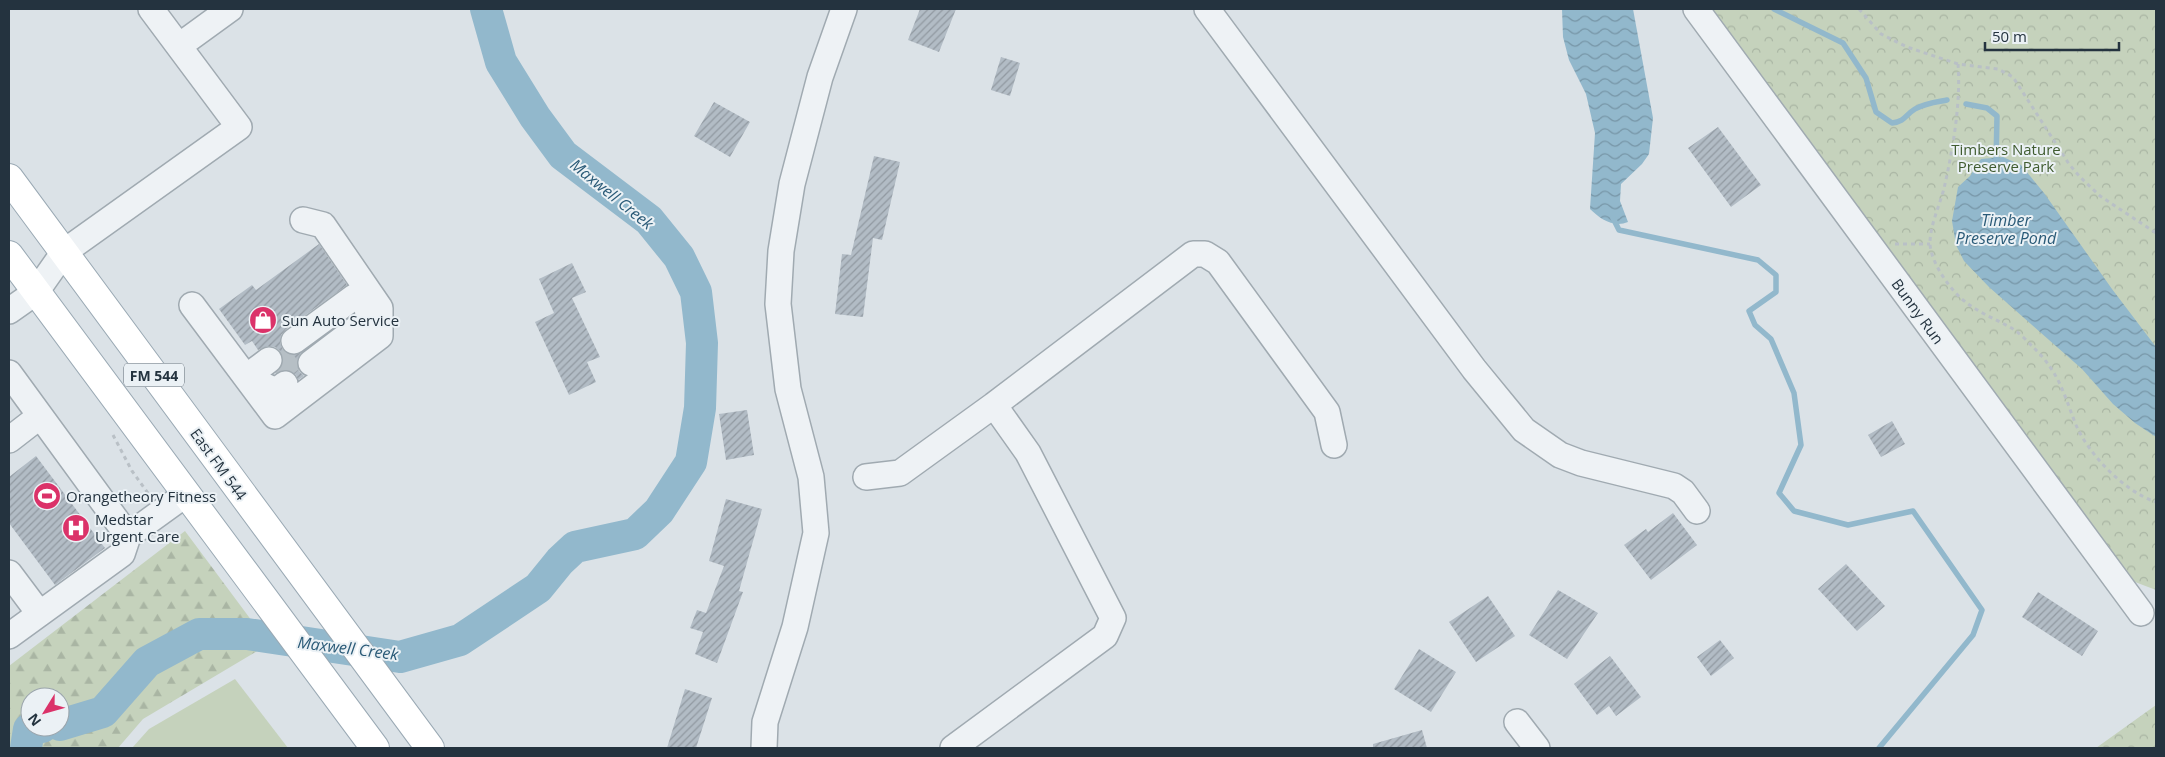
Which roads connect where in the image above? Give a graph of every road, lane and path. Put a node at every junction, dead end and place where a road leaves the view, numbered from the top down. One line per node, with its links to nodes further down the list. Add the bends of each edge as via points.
1 (151, 9): 7 (street)
2 (230, 9): 7 (street)
3 (844, 9): 38 (street, via 820,78 792,184 781,251 778,304 788,389 811,477 816,533 795,627 765,722)
4 (1207, 9): 28 (street, via 1474,369 1524,430 1560,454 1582,463 1674,486 1683,492)
5 (1696, 9): 33 (street, Bunny Run)
6 (1859, 9): 8 (path, via 1881,34)
7 (179, 46): 12 (street, via 239,126)
8 (1958, 64): 11 (path, via 1998,69 2013,77 2080,177 2100,196); 26 (path, via 1954,134 1930,244 1936,262 1948,284 1966,303 2014,330 2036,350 2060,382 2087,446 2118,480)
9 (9, 178): 12 (main road, East FM 544 / FM 544)
10 (303, 220): 15 (street, via 322,225)
11 (2156, 233)
12 (64, 252): 14 (street); 37 (main road, East FM 544 / FM 544)
13 (9, 255): 14 (main road, FM 544)
14 (36, 292): 17 (street); 27 (main road, FM 544)
15 (370, 300): 16 (street, via 380,308 380,336 275,416 268,377); 18 (street)
16 (192, 304)
17 (9, 311)
18 (302, 352)
19 (9, 374): 21 (street)
20 (994, 405): 24 (street, via 1193,254 1205,254 1218,262 1327,412); 25 (street, via 900,473); 39 (street, via 1028,453 1113,618 1106,636)
21 (40, 416): 23 (street); 30 (street)
22 (110, 429): 29 (path, via 132,471)
23 (9, 440)
24 (1334, 445)
25 (866, 477)
26 (2156, 502)
27 (193, 504): 29 (street); 36 (main road, FM 544)
28 (1697, 511)
29 (162, 512): 30 (street)
30 (128, 536): 32 (street, via 122,554)
31 (9, 573): 32 (street)
32 (39, 613): 34 (street)
33 (2140, 613)
34 (9, 636)
35 (1517, 722): 40 (street)
36 (375, 748)
37 (430, 748)
38 (764, 748)
39 (953, 748)
40 (1537, 748)

